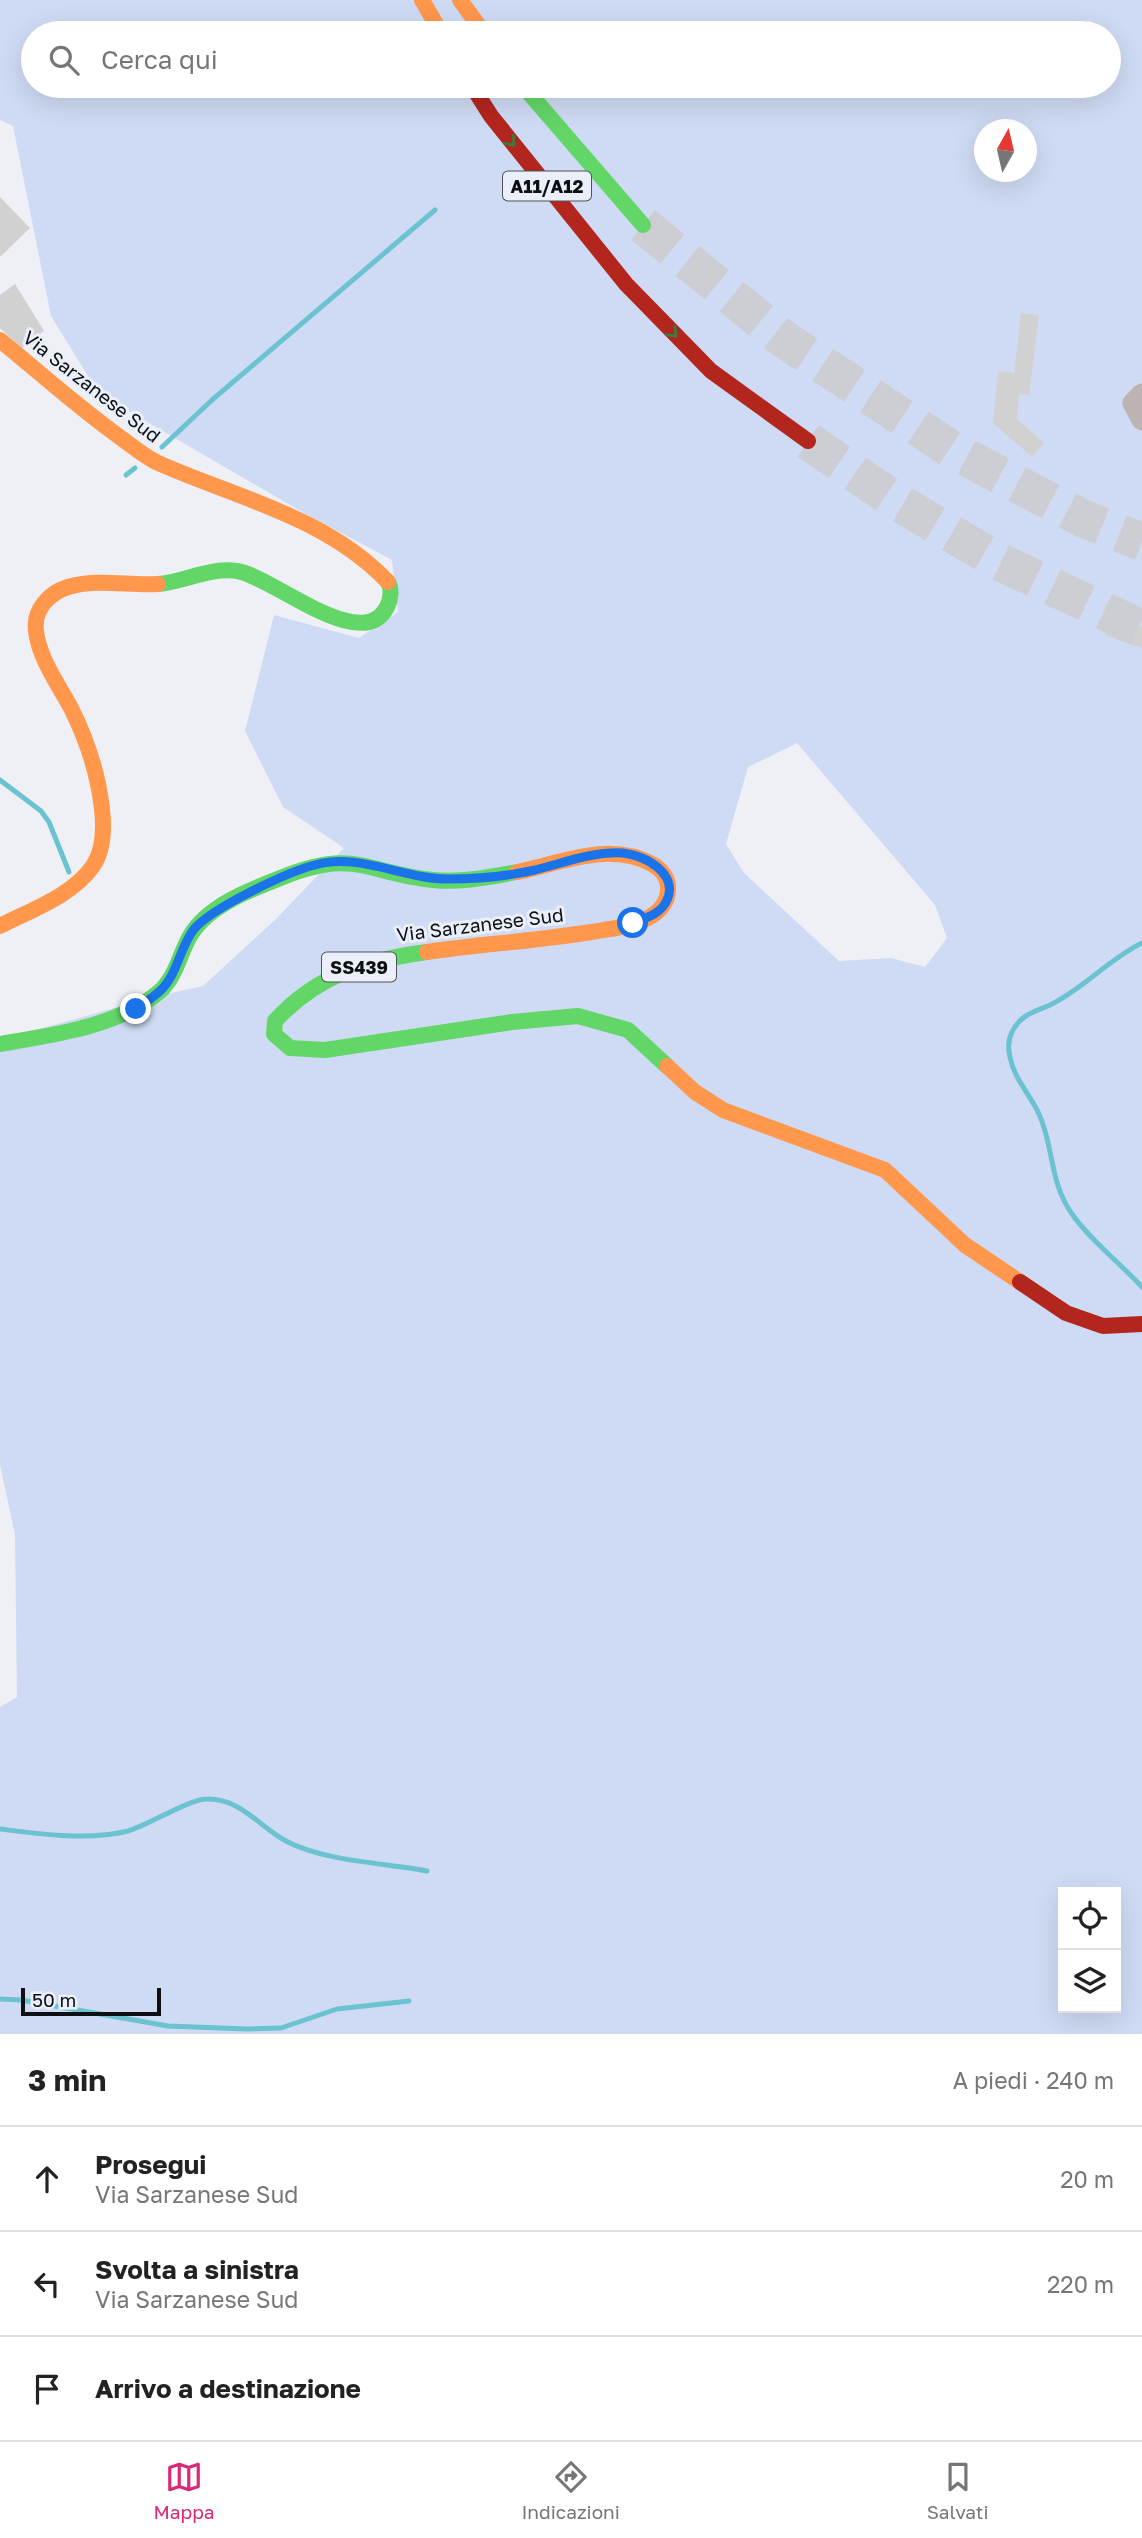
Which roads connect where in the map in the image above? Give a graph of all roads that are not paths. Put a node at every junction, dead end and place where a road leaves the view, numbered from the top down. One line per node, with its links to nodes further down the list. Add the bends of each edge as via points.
1 (422, 0): 3 (main road)
2 (460, 0): 4 (main road)
3 (434, 21)
4 (475, 21)
5 (479, 98): 11 (main road, A11/A12, one-way to 11, via 626,284 711,371)
6 (533, 98): 7 (main road, A11/A12)
7 (643, 225)
8 (0, 340): 12 (main road, Via Sarzanese Sud, via 97,421 154,461 261,501 365,558 390,584 391,597 378,618 356,625 242,571 214,569 182,582 89,585 56,592 42,604 35,631 98,769 104,829 94,864 70,888)
9 (1142, 394): 10 (street, via 1133,403)
10 (1142, 419)
11 (808, 441)
12 (0, 926)
13 (0, 1044): 14 (main road, Via Sarzanese Sud / SS439, via 136,1009 163,988 194,929 221,906 315,864 355,861 421,877 468,879 624,853 659,868 669,882 668,899 657,913 633,923 522,943 386,957 314,985 275,1021 274,1034 282,1045 297,1051 578,1016 628,1030 695,1092 723,1110 885,1170 965,1245 1043,1299 1103,1326)
14 (1142, 1324)

